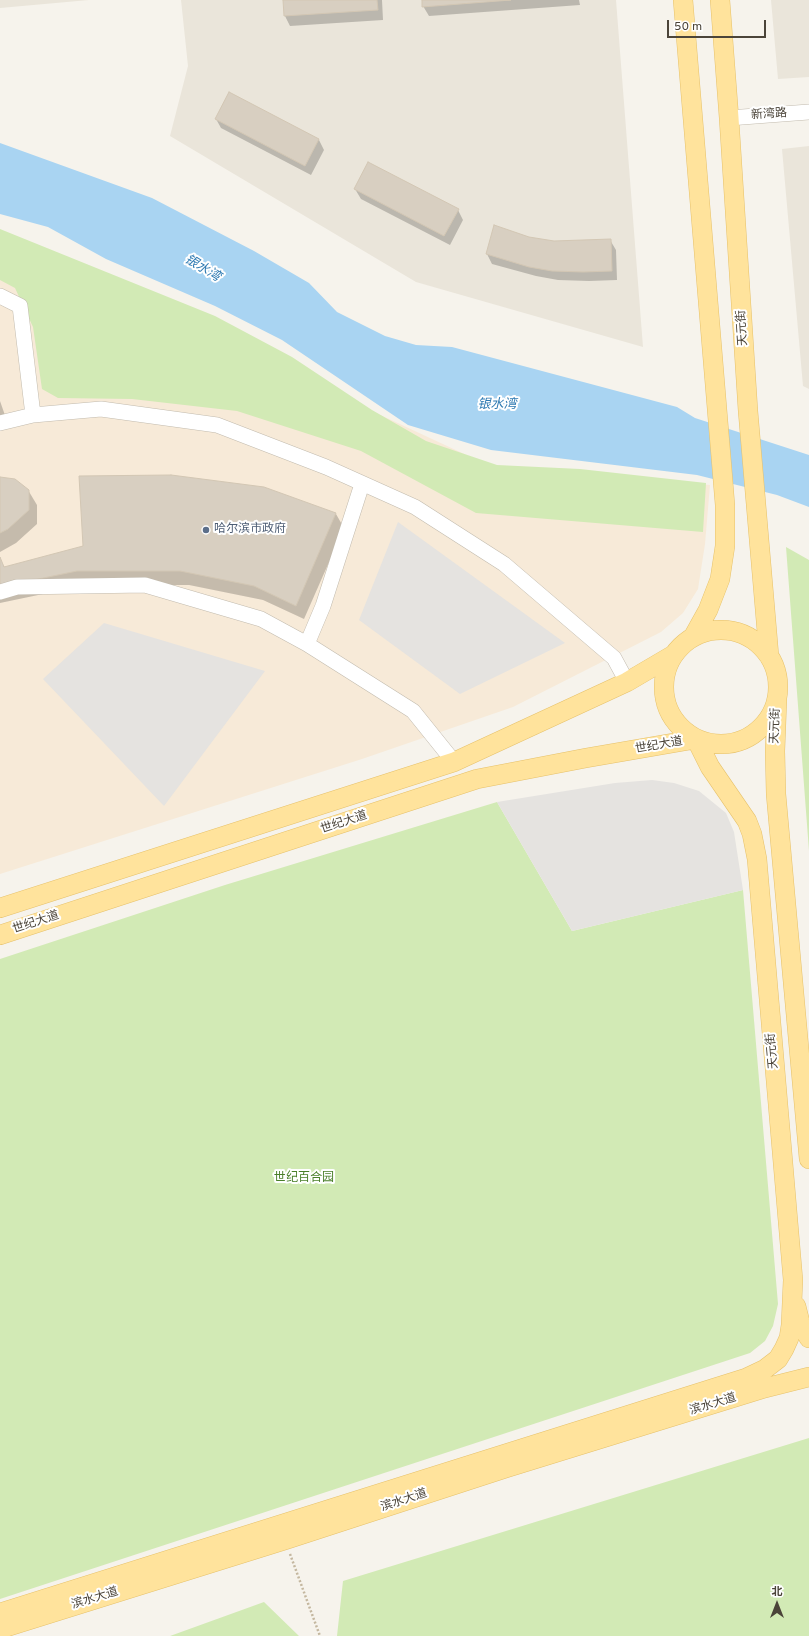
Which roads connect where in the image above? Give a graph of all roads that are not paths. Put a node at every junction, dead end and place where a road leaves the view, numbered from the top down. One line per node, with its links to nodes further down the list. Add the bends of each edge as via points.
1 (683, 0): 10 (main road, via 725,506 725,546 720,579 708,610)
2 (720, 0): 4 (main road, 天元街)
3 (809, 112): 4 (street, 新湾路)
4 (729, 118): 13 (main road, 天元街, via 748,411)
5 (0, 296): 6 (street, via 20,306)
6 (33, 415): 7 (street); 8 (street, via 101,408 217,425 326,467)
7 (0, 423)
8 (362, 484): 11 (street, via 323,606); 14 (street, via 415,508 504,564 614,658)
9 (0, 592): 11 (street, via 17,587 145,585 261,620)
10 (693, 637): 12 (main road); 13 (main road, via 705,632 723,630 741,634 757,643)
11 (307, 644): 17 (street, via 413,711)
12 (673, 655): 14 (main road, 世纪大道); 16 (main road, via 666,670 663,686 665,702 672,718 682,730)
13 (769, 656): 15 (main road, via 777,678)
14 (627, 682): 17 (main road, 世纪大道)
15 (777, 700): 16 (main road, via 760,729 746,739 730,744 711,744); 20 (main road, 天元街, via 776,794)
16 (696, 739): 19 (main road, 世纪大道, via 477,780); 21 (main road, 天元街, via 710,767 747,821 757,859)
17 (454, 762): 18 (main road, 世纪大道)
18 (0, 908)
19 (0, 935)
20 (809, 1159)
21 (793, 1287): 22 (main road, via 800,1322); 23 (main road, 天元街, via 789,1338 778,1359)
22 (809, 1338)
23 (765, 1369): 25 (main road, 滨水大道, via 746,1378)
24 (809, 1377): 26 (main road, 滨水大道, via 765,1388 506,1468)
25 (0, 1613)
26 (0, 1629)

